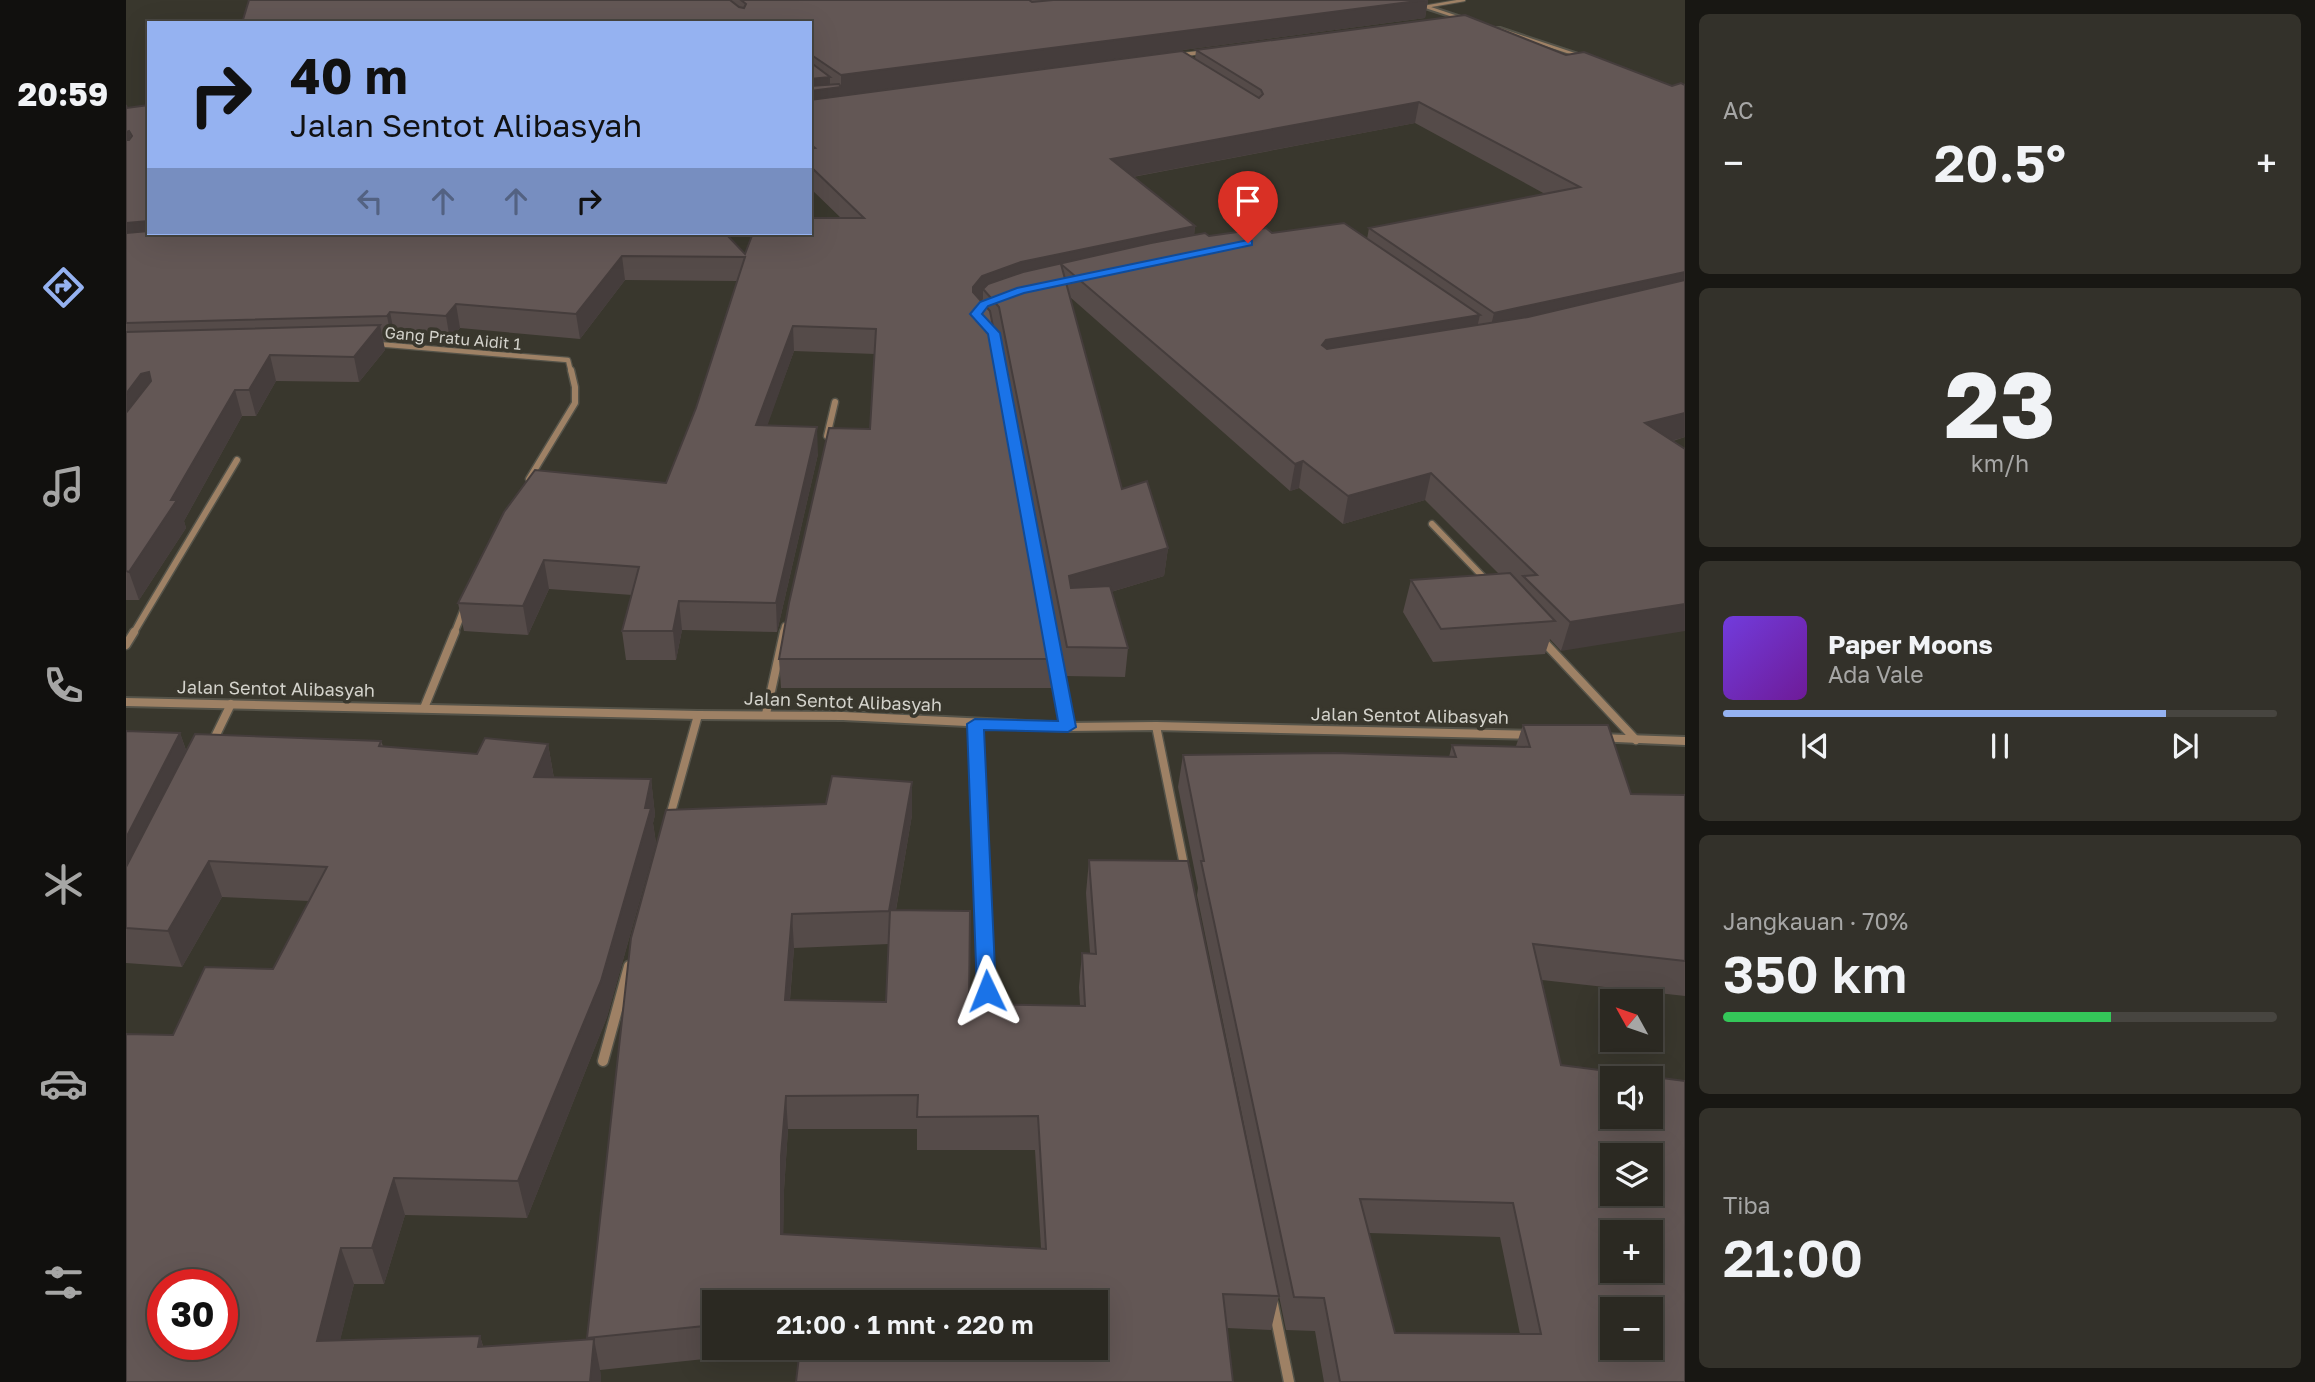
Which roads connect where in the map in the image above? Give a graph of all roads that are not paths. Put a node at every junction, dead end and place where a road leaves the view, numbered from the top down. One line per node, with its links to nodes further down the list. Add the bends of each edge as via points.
1 (1404, 0): 3 (street)
2 (1465, 0): 3 (lane)
3 (1424, 7): 4 (street)
4 (1460, 18): 5 (street); 6 (street)
5 (1446, 20)
6 (1472, 22)
7 (1485, 26): 10 (street)
8 (1213, 51): 9 (street)
9 (1173, 56)
10 (1595, 61)
11 (373, 344): 15 (street, Gang Pratu Aidit 1, via 568,360 575,403)
12 (835, 402): 13 (street)
13 (826, 442)
14 (237, 460): 22 (street)
15 (527, 482)
16 (1432, 524): 17 (street)
17 (1489, 583)
18 (468, 599): 25 (street)
19 (787, 619): 26 (street)
20 (1050, 631): 30 (street)
21 (1535, 632): 33 (street)
22 (126, 645)
23 (126, 702): 24 (street, Jalan Sentot Alibasyah)
24 (232, 704): 25 (street, Jalan Sentot Alibasyah); 35 (street)
25 (424, 708): 27 (street, Jalan Sentot Alibasyah)
26 (766, 714): 27 (street, Jalan Sentot Alibasyah); 28 (street, Jalan Sentot Alibasyah)
27 (698, 715): 36 (street)
28 (975, 724): 30 (street, Jalan Sentot Alibasyah); 39 (street)
29 (1156, 726): 30 (street, Jalan Sentot Alibasyah); 31 (street, Jalan Sentot Alibasyah); 37 (street)
30 (1068, 727)
31 (1541, 735)
32 (1582, 737): 33 (street)
33 (1636, 740): 34 (street)
34 (1685, 741)
35 (207, 754)
36 (668, 822)
37 (1186, 877)
38 (632, 955): 40 (street)
39 (987, 991)
40 (603, 1061)
41 (1270, 1286): 42 (street)
42 (1289, 1382)

